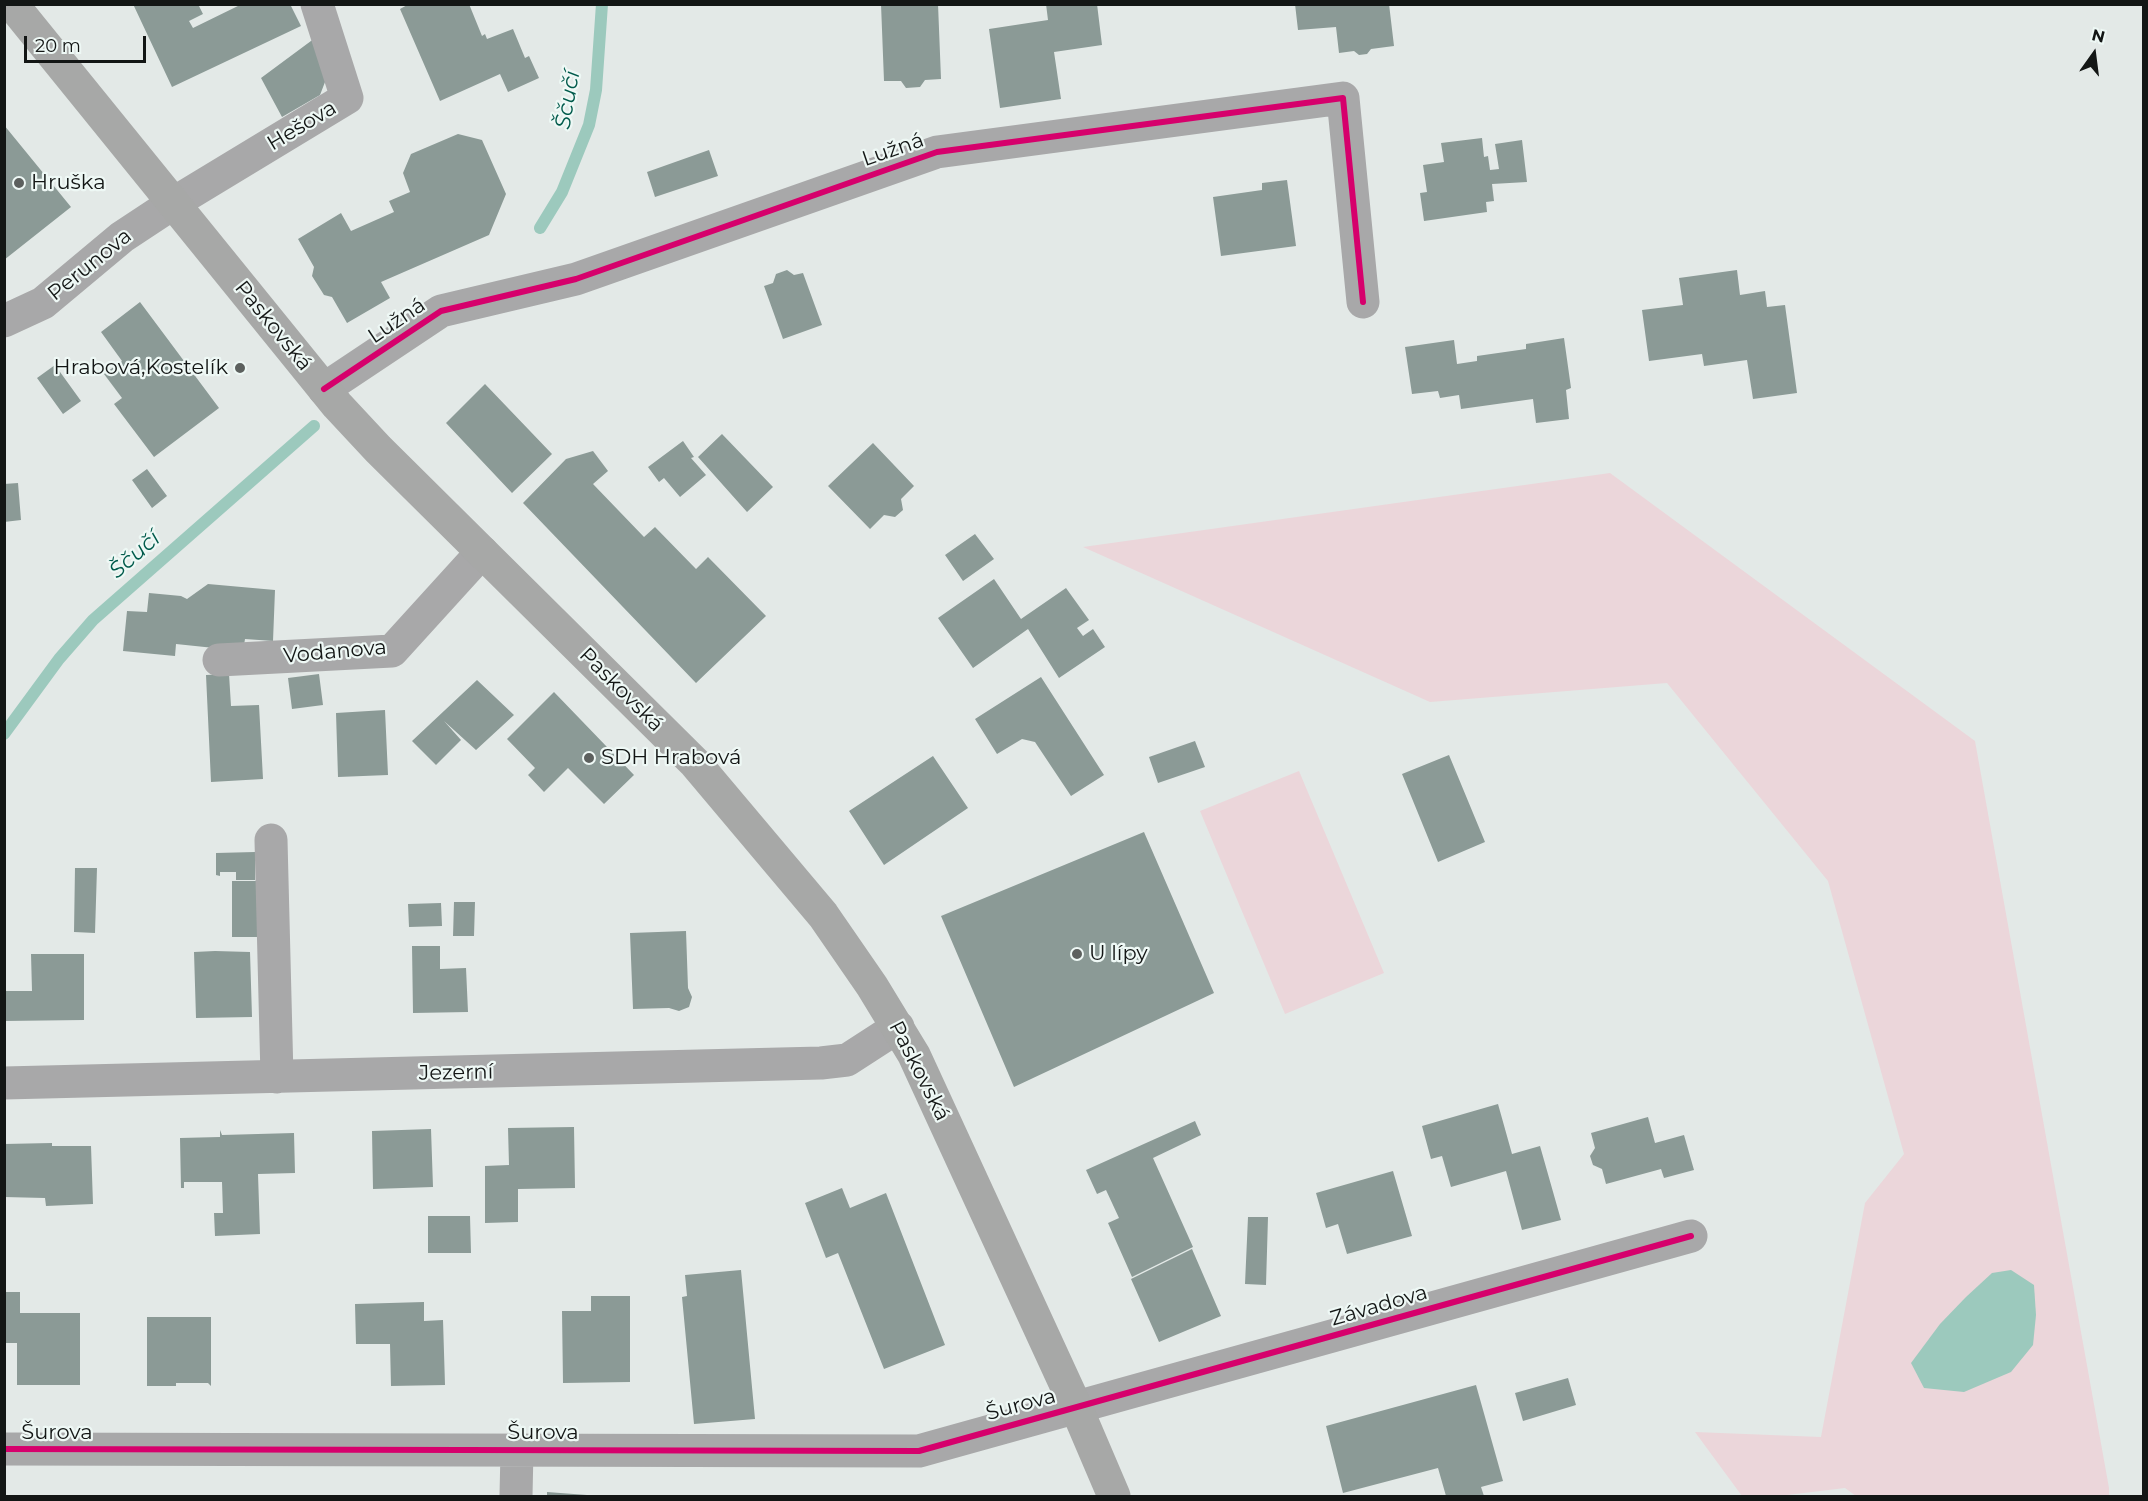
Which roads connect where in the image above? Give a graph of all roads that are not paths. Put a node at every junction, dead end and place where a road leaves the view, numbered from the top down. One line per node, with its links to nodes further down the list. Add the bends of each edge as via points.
1 (12, 4): 3 (main road, Paskovská)
2 (317, 4): 3 (street, Hešova, via 348,98)
3 (172, 204): 5 (street, Perunova, via 122,237 43,303); 6 (main road, Paskovská)
4 (1363, 302): 6 (street, Lužná, via 1344,98 937,152 576,279 441,312)
5 (4, 321)
6 (324, 389): 7 (main road, Paskovská)
7 (482, 552): 8 (street, Vodanova, via 392,651); 10 (main road, Paskovská, via 659,726 724,796 823,915)
8 (219, 660)
9 (271, 840): 11 (street)
10 (898, 1027): 11 (street, Jezerní, via 847,1060 821,1064); 14 (main road, Paskovská, via 939,1107)
11 (277, 1077): 12 (street, Jezerní)
12 (4, 1083)
13 (1691, 1236): 14 (street, Závadova)
14 (1076, 1407): 16 (street, Šurova, via 918,1451); 18 (main road, Paskovská)
15 (4, 1449): 16 (street, Šurova)
16 (517, 1450): 17 (street)
17 (516, 1497)
18 (1114, 1497)

